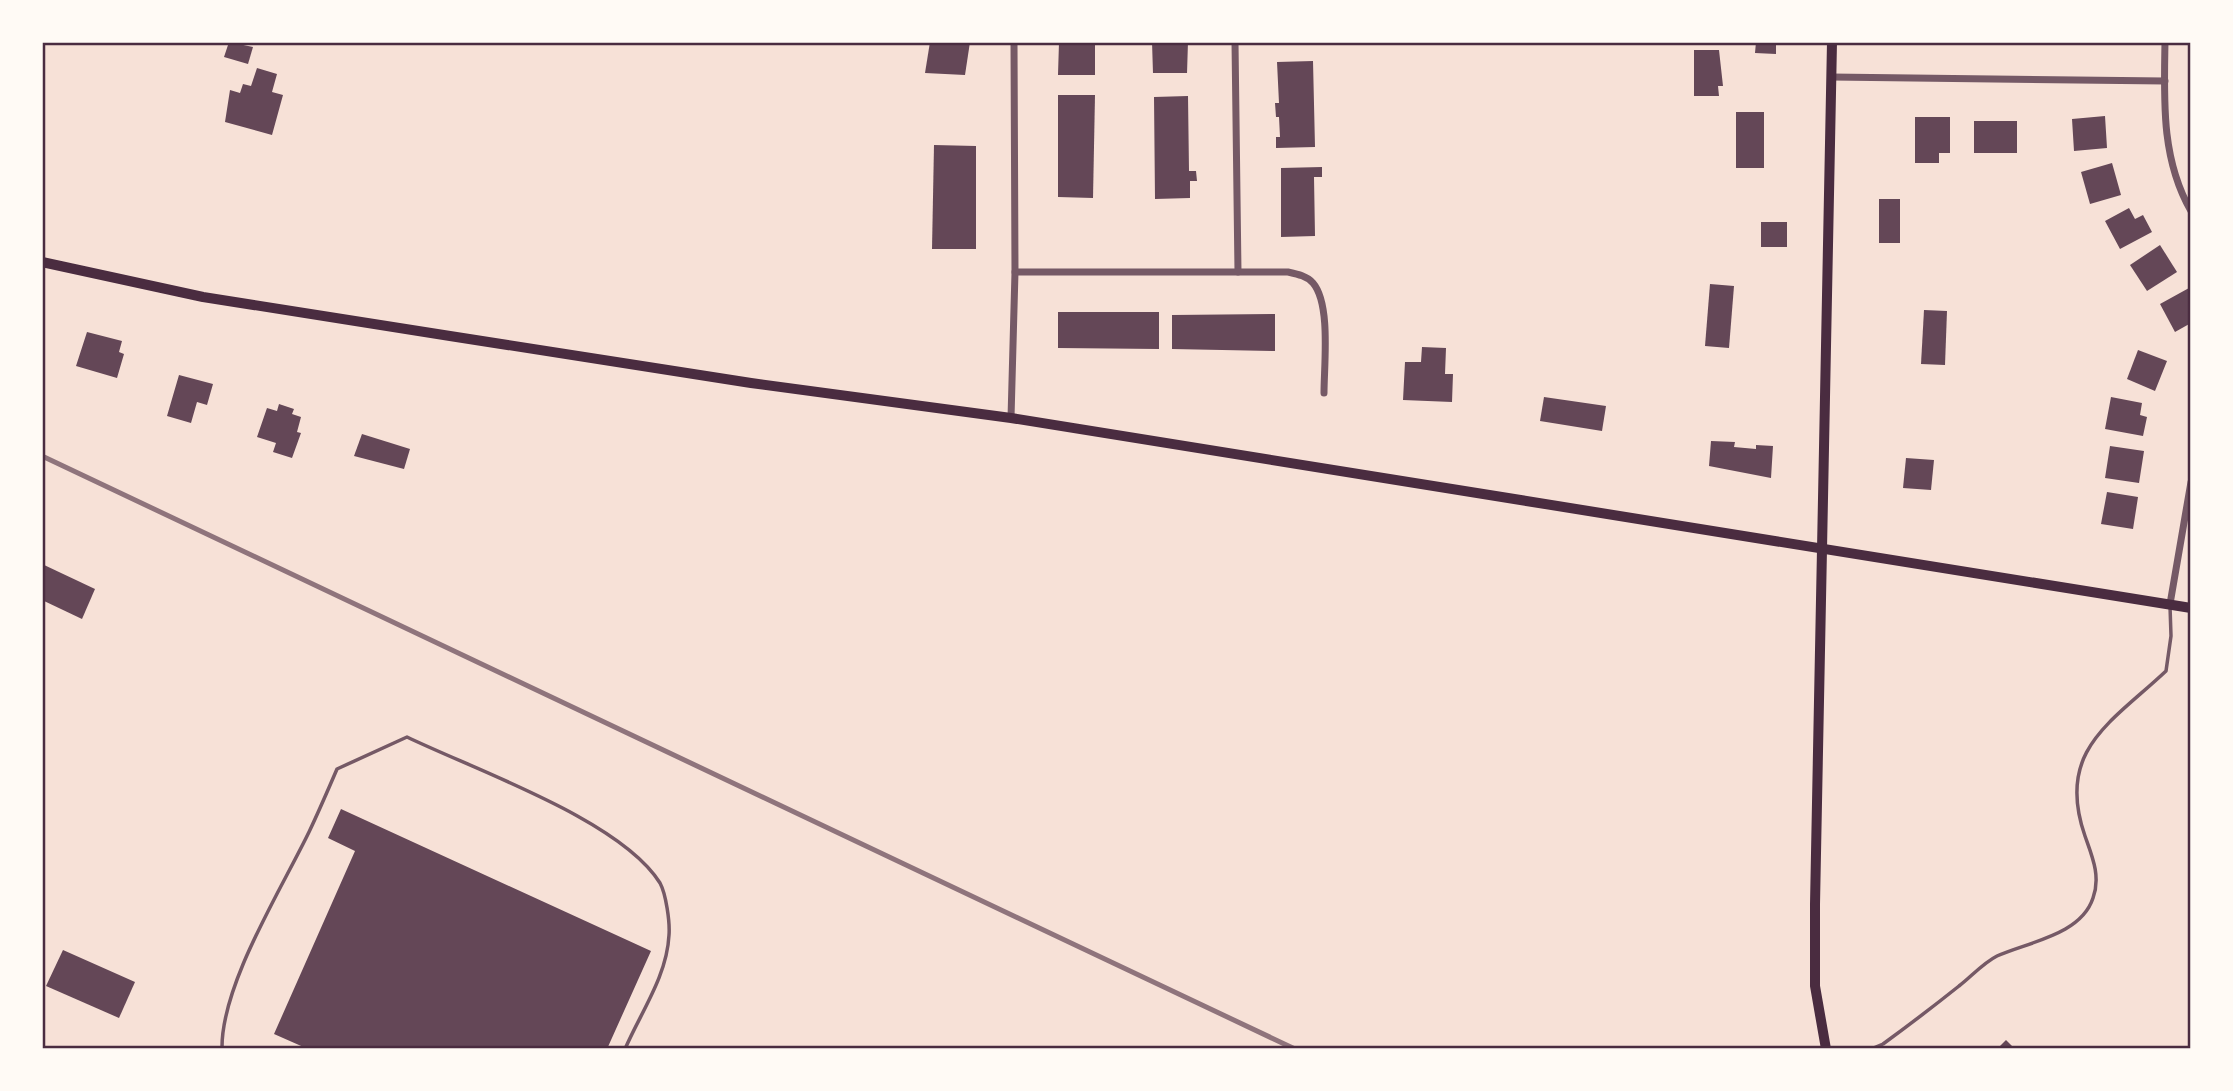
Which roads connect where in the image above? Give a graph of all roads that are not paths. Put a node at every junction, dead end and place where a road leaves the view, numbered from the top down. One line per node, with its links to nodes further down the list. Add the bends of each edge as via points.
1 (1014, 42): 9 (street)
2 (1235, 42): 10 (street)
3 (1832, 42): 5 (main road)
4 (2165, 42): 6 (street)
5 (1831, 77): 6 (street); 14 (main road)
6 (2165, 80): 7 (street, via 2171,165)
7 (2191, 211)
8 (42, 262): 12 (main road, via 203,297 395,328)
9 (1015, 272): 10 (street); 12 (street)
10 (1238, 272): 11 (street, via 1288,272 1311,280 1324,311)
11 (1324, 393)
12 (1011, 418): 14 (main road)
13 (2191, 482): 15 (street)
14 (1824, 551): 15 (main road); 19 (main road, via 1815,972)
15 (2170, 604): 16 (main road); 20 (lane, via 2172,636 2166,671 2108,720 2084,755 2076,785 2077,814 2097,871 2094,898 2081,918 2048,937 1994,957 1884,1044)
16 (2191, 608)
17 (222, 1049): 18 (lane, via 233,995 269,907 337,769 407,737 605,830 639,857 661,885 669,933 664,965)
18 (625, 1049)
19 (1826, 1049)
20 (1871, 1049)

